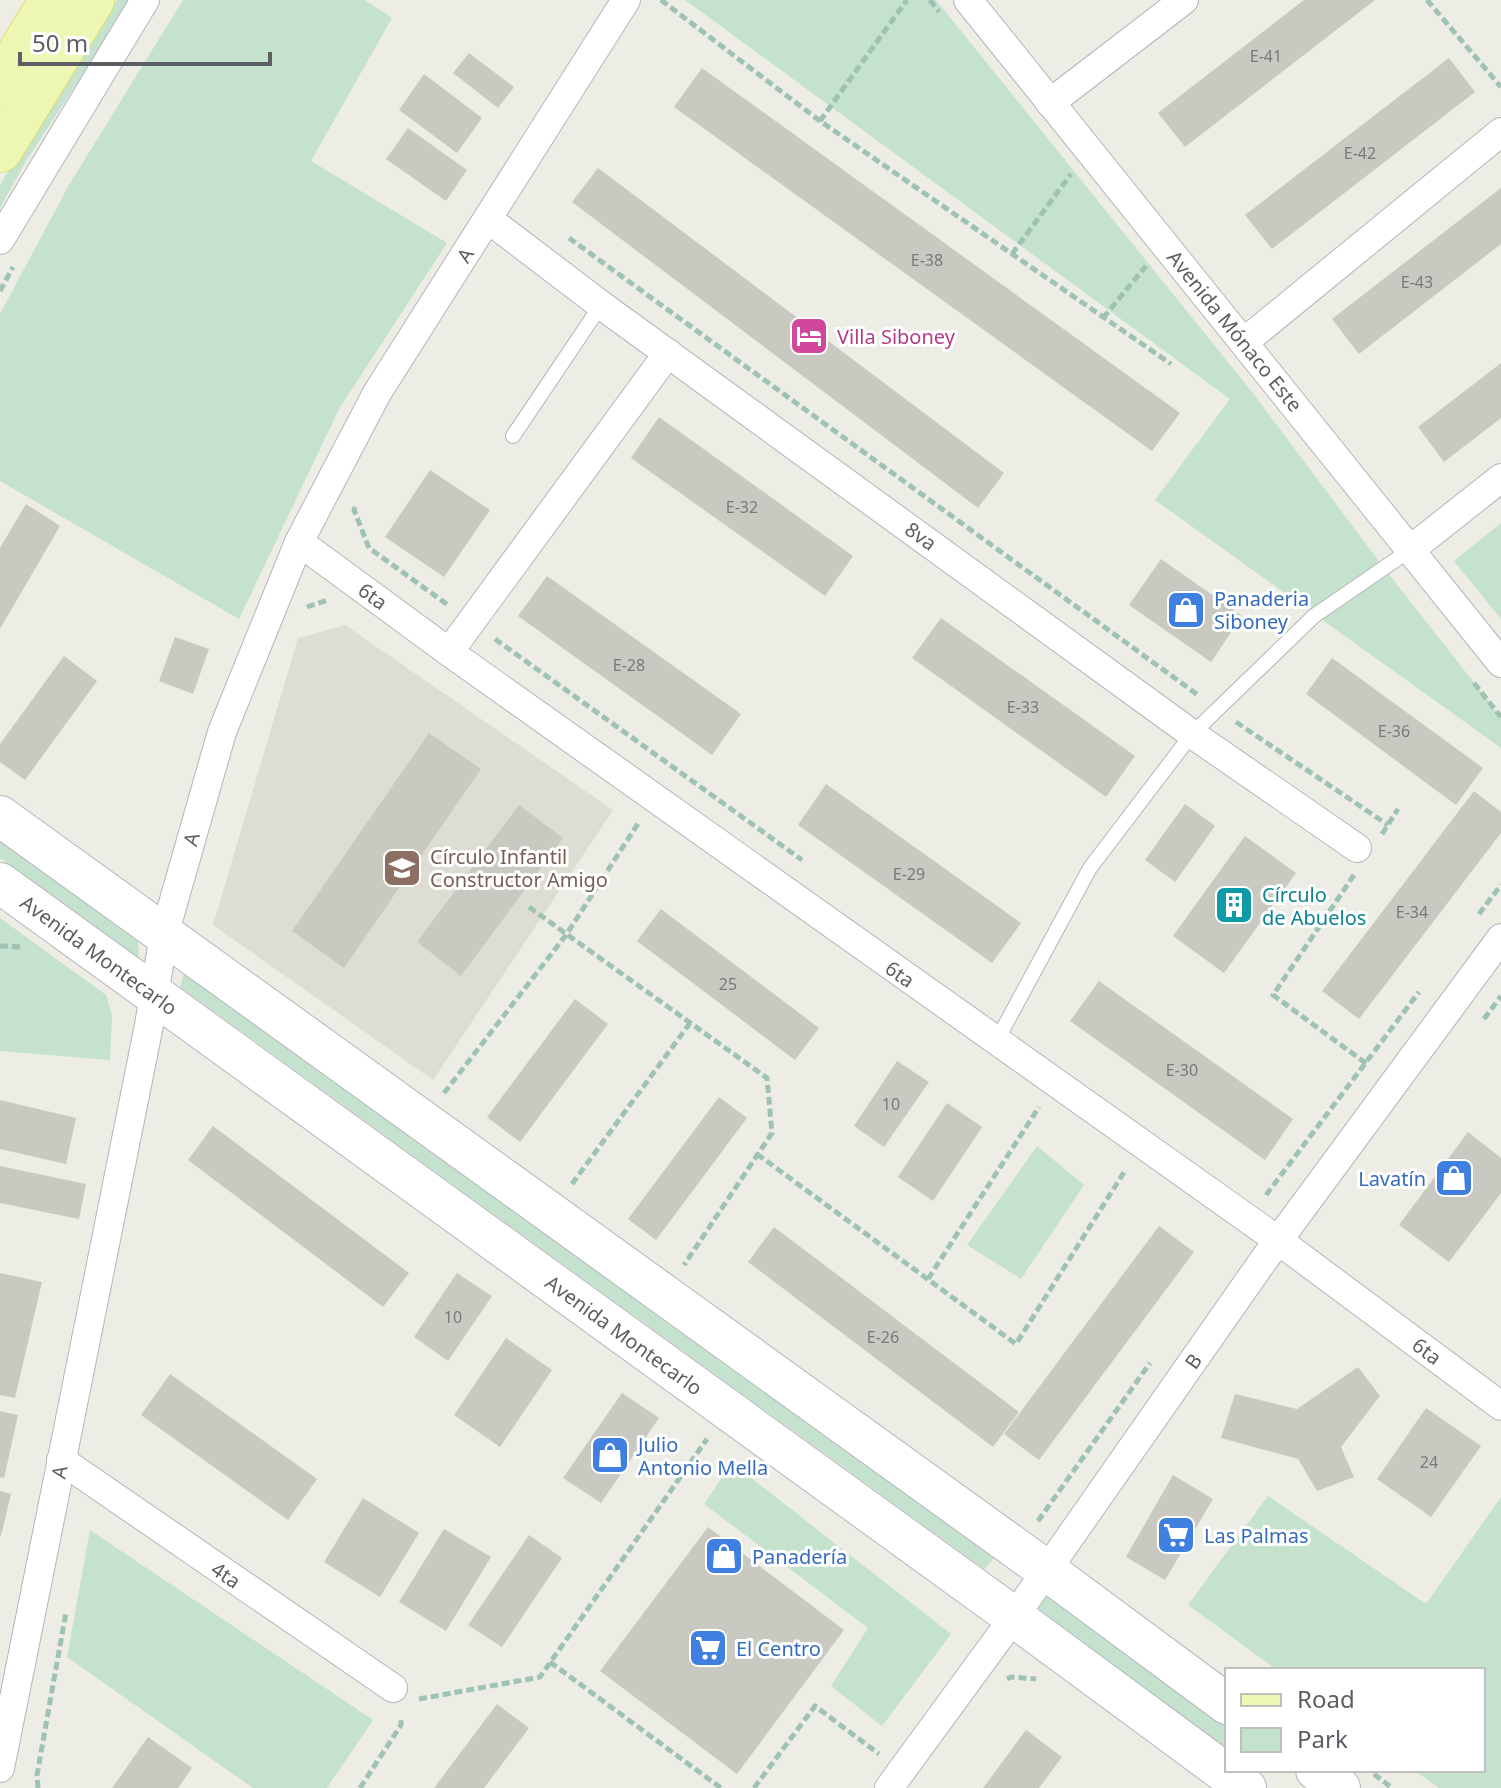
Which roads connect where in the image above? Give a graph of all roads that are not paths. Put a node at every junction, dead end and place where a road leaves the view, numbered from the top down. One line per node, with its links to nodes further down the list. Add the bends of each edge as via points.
1 (52, 0): 7 (main road)
2 (92, 0): 10 (main road)
3 (145, 0): 12 (street)
4 (626, 0): 11 (street, A)
5 (968, 0): 8 (street, Avenida Mónaco Este)
6 (1184, 0): 8 (street)
7 (0, 85)
8 (1050, 103): 14 (street, Avenida Mónaco Este)
9 (1501, 132): 14 (street)
10 (0, 150)
11 (488, 219): 13 (street, 8va); 18 (street, A, via 377,393)
12 (0, 240)
13 (601, 305): 15 (street, 8va); 16 (lane)
14 (1244, 342): 19 (street, Avenida Mónaco Este)
15 (668, 353): 20 (street); 22 (street, 8va)
16 (513, 436)
17 (1501, 478): 19 (street)
18 (299, 542): 20 (street, 6ta); 26 (street, A, via 222,732)
19 (1410, 550): 21 (street, Avenida Mónaco Este); 22 (lane, via 1314,616)
20 (449, 652): 29 (street, 6ta)
21 (1501, 663)
22 (1192, 734): 24 (street, 8va); 29 (lane, via 1090,868)
23 (0, 816): 26 (main road)
24 (1357, 848)
25 (0, 883): 28 (main road, Avenida Montecarlo)
26 (164, 935): 28 (street, A); 33 (main road)
27 (1501, 938): 30 (street, B)
28 (153, 995): 32 (street, A); 34 (main road, Avenida Montecarlo)
29 (996, 1042): 30 (street, 6ta)
30 (1279, 1241): 31 (street, 6ta); 33 (street, B)
31 (1501, 1406)
32 (61, 1460): 35 (street, 4ta); 37 (street, A)
33 (1046, 1570): 34 (street, B); 36 (main road)
34 (1014, 1617): 39 (street, B); 40 (main road, Avenida Montecarlo)
35 (397, 1695)
36 (1225, 1703)
37 (0, 1768)
38 (1319, 1772): 41 (main road)
39 (895, 1779)
40 (1246, 1788)
41 (1340, 1788)

